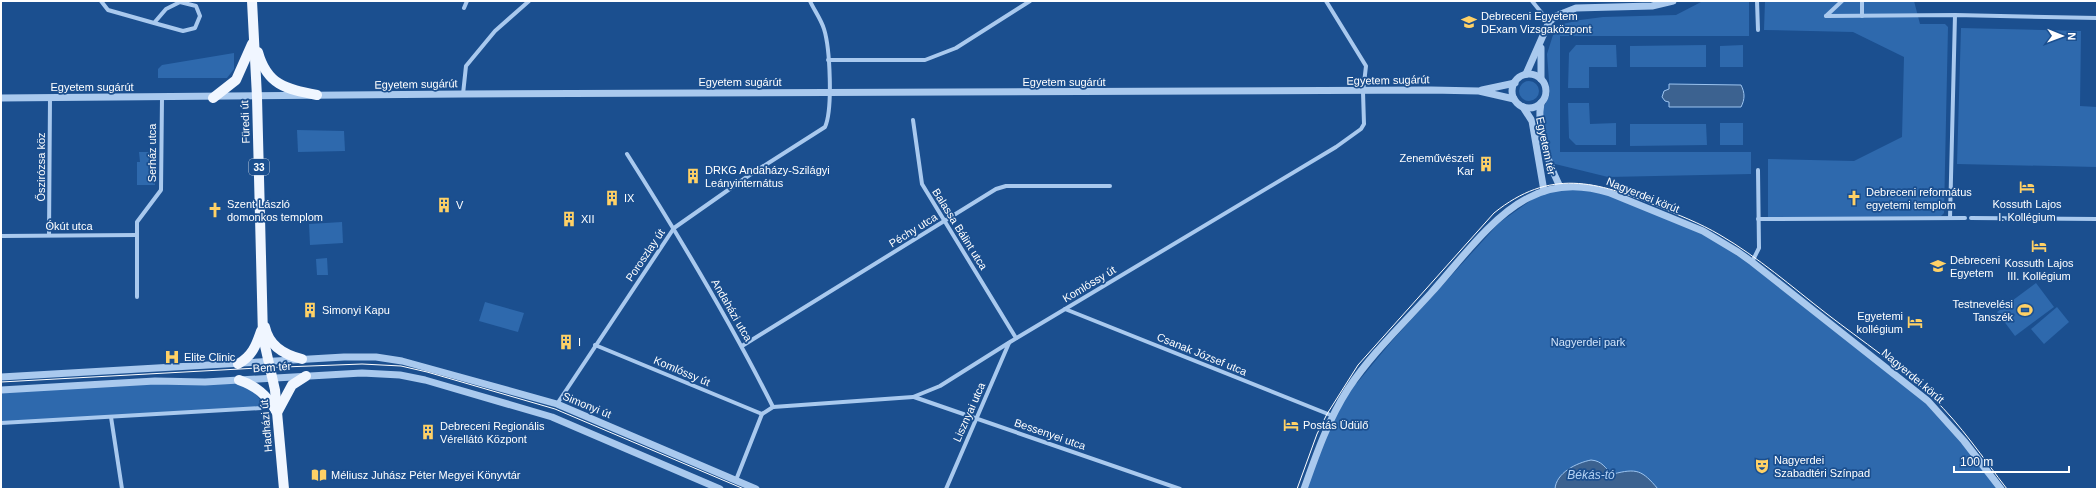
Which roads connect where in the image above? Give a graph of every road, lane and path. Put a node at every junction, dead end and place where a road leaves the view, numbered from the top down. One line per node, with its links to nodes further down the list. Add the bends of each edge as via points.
1 (101, 1): 19 (street, via 108,10)
2 (252, 1): 21 (main road, Füredi út / 33)
3 (467, 1): 14 (street)
4 (529, 1): 30 (street, via 495,30 466,66)
5 (810, 1): 23 (street, via 824,27 828,43)
6 (1030, 1): 23 (street, via 956,48 925,60)
7 (1326, 1): 28 (street, via 1366,66)
8 (1532, 1): 18 (street)
9 (1673, 1): 13 (street, via 1652,6)
10 (1757, 1): 20 (street)
11 (1842, 1): 16 (street, via 1826,16)
12 (1862, 1): 16 (street)
13 (1604, 4): 18 (street, via 1576,8 1556,16)
14 (464, 8)
15 (1955, 15): 16 (street); 17 (street); 46 (street)
16 (1862, 16)
17 (2097, 18)
18 (1549, 22): 22 (street)
19 (154, 23): 19 (street, via 188,32 195,28 200,16 196,6 180,2 166,9)
20 (1758, 30)
21 (254, 36): 31 (main road, via 260,60 273,80 288,89); 32 (main road, Füredi út / 33); 36 (main road, via 236,80)
22 (1541, 44): 24 (street); 25 (street)
23 (828, 60): 29 (street)
24 (1526, 74): 25 (street); 26 (street)
25 (1541, 79): 38 (street, via 1546,89)
26 (1514, 83): 27 (street, Egyetem sugárút); 37 (street)
27 (1478, 91): 28 (street, Egyetem sugárút); 37 (street, Egyetem sugárút)
28 (1363, 92): 29 (street, Egyetem sugárút); 58 (street, Komlóssy út, via 1364,124 1346,140)
29 (829, 93): 30 (street, Egyetem sugárút); 52 (street, Poroszlay út, via 830,108 825,127 751,174)
30 (463, 94): 31 (street, Egyetem sugárút)
31 (317, 95): 32 (street, Egyetem sugárút)
32 (257, 97): 36 (street, Egyetem sugárút); 59 (main road, Füredi út / 33)
33 (1, 98): 34 (street, Egyetem sugárút)
34 (50, 98): 35 (street, Egyetem sugárút); 55 (street, Őszirózsa köz)
35 (162, 98): 36 (street, Egyetem sugárút); 53 (street, Serház utca, via 161,190 137,222)
36 (213, 98)
37 (1514, 99): 39 (street)
38 (1541, 103): 39 (street, via 1530,108); 44 (street, Egyetem tér, via 1539,119 1549,163)
39 (1523, 107): 45 (street, Egyetem tér, via 1532,121)
40 (913, 120): 51 (street, Balassa Bálint utca, via 922,184)
41 (627, 154): 52 (street, Andaházi utca)
42 (1758, 170): 49 (street)
43 (1110, 186): 51 (street, Péchy utca, via 1006,186 996,189)
44 (1560, 187): 45 (street, Nagyerdei körút); 56 (street, Nagyerdei körút, via 1583,187 1610,193 1703,231)
45 (1544, 191): 79 (street, Nagyerdei körút, via 1514,206 1499,217 1362,368)
46 (1950, 218): 47 (street); 49 (street)
47 (1965, 218)
48 (1971, 218): 50 (street)
49 (1758, 219): 56 (street, via 1759,248)
50 (2097, 219)
51 (944, 222): 60 (street, Balassa Bálint utca); 63 (street, Péchy utca)
52 (674, 228): 62 (street, Poroszlay út); 63 (street, Andaházi utca)
53 (137, 235): 55 (street, Ókút utca); 57 (street, Serház utca)
54 (1, 236): 55 (street, Ókút utca)
55 (49, 236)
56 (1752, 262): 91 (street, Nagyerdei körút, via 1928,401 1964,441)
57 (137, 297)
58 (1065, 309): 60 (street, Komlóssy út); 79 (street, Csanak József utca)
59 (263, 319): 64 (main road, via 272,342 286,354); 66 (main road, Füredi út / 33); 67 (main road, via 253,351 248,359)
60 (1016, 338): 61 (street, Komlóssy út)
61 (1010, 342): 73 (street, Komlóssy út, via 940,386); 81 (street, Lisznyai utca)
62 (595, 345): 74 (street, Poroszlay út); 78 (street, Komlóssy út)
63 (742, 346): 75 (street, Andaházi utca)
64 (302, 359): 65 (street, Bem tér, via 362,357); 66 (street, Bem tér)
65 (402, 361): 74 (street, Simonyi út)
66 (267, 362): 67 (street, Bem tér); 70 (main road, Hadházi út / 33)
67 (238, 364): 69 (street, Bem tér)
68 (306, 376): 70 (street, Bem tér); 77 (main road, via 290,387); 86 (street, Bem tér, via 375,373 425,380 552,417)
69 (1, 377)
70 (272, 378): 71 (street, Bem tér); 77 (main road, Hadházi út / 33)
71 (239, 380): 72 (street, Bem tér, via 155,381); 77 (main road, via 262,392)
72 (1, 390)
73 (913, 397): 75 (street, Komlóssy út); 81 (street, Bessenyei utca)
74 (557, 404): 83 (street, Simonyi út)
75 (772, 407): 78 (street)
76 (261, 408): 80 (street)
77 (277, 412): 85 (main road, Hadházi út / 33)
78 (762, 414): 83 (street)
79 (1333, 416): 90 (street, Nagyerdei körút, via 1322,437)
80 (112, 417): 82 (street); 84 (street)
81 (976, 418): 88 (street, Lisznyai utca); 89 (street, Bessenyei utca)
82 (1, 423)
83 (736, 480): 87 (street, Simonyi út)
84 (122, 489)
85 (284, 489)
86 (720, 489)
87 (756, 489)
88 (946, 489)
89 (1180, 489)
90 (1304, 489)
91 (2001, 489)

